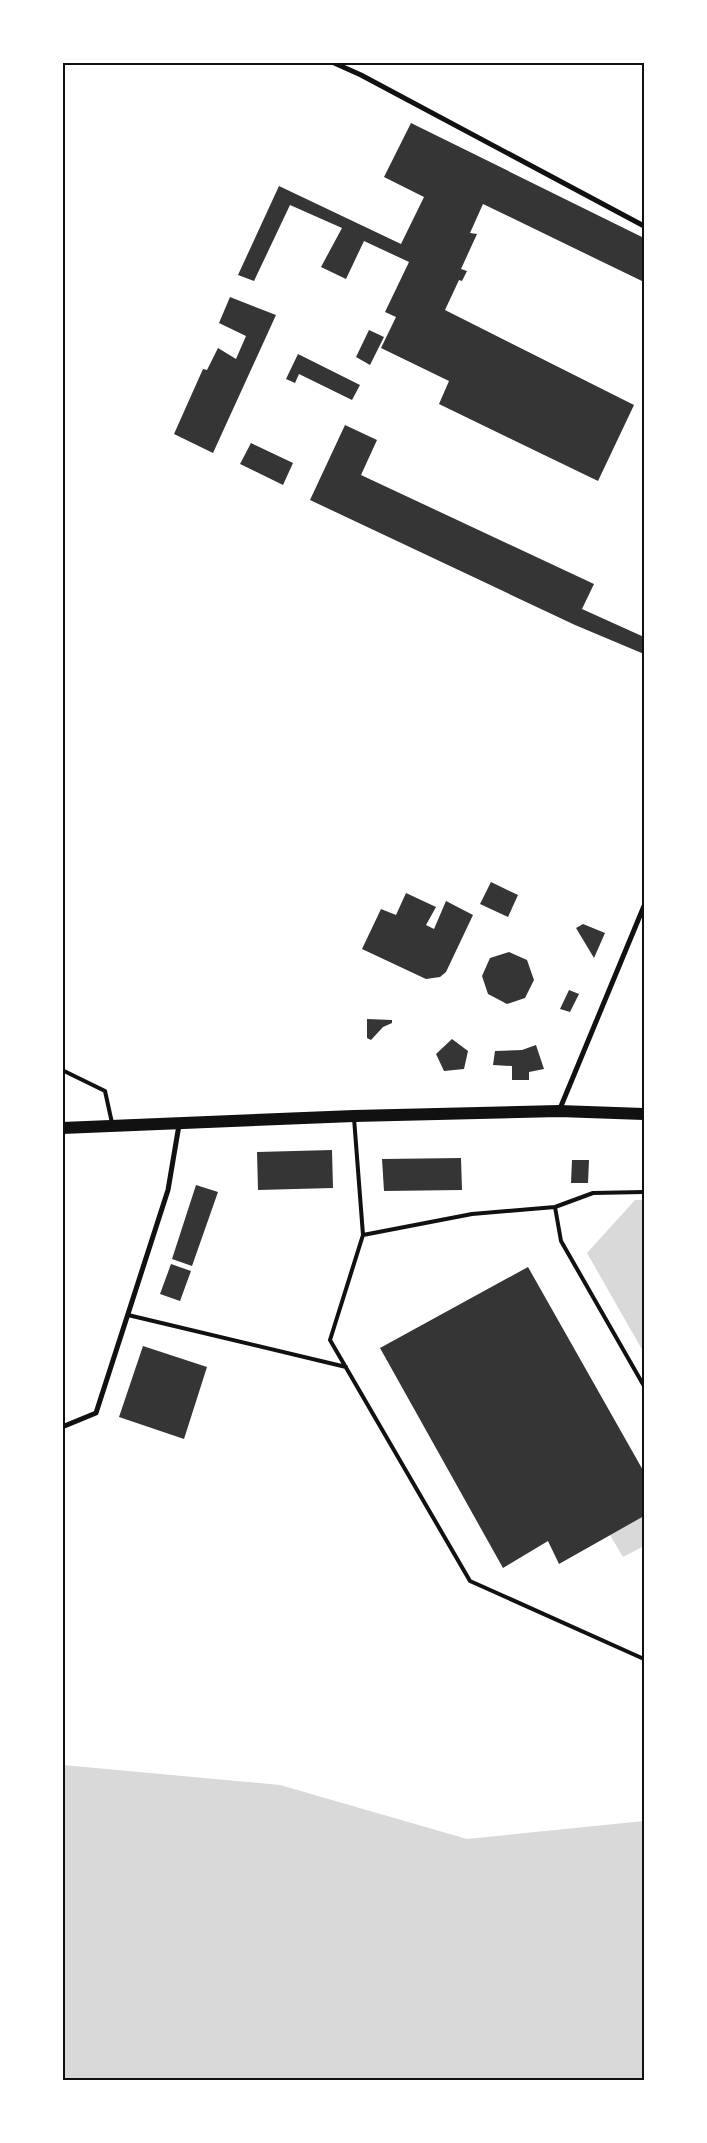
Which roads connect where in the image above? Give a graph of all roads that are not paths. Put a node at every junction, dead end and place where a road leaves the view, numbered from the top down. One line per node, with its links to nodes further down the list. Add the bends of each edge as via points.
1 (332, 62): 2 (street)
2 (644, 226)
3 (644, 906): 5 (street)
4 (62, 1070): 9 (lane, via 105,1091)
5 (560, 1110): 6 (main road); 7 (main road)
6 (644, 1114)
7 (354, 1116): 8 (main road); 13 (lane)
8 (179, 1124): 9 (main road); 14 (street, via 168,1190)
9 (112, 1125): 10 (main road)
10 (62, 1128)
11 (644, 1192): 12 (lane, via 593,1193)
12 (555, 1207): 13 (lane, via 472,1214); 16 (lane, via 561,1241)
13 (363, 1235): 15 (lane, via 330,1340)
14 (128, 1315): 15 (lane); 17 (street, via 96,1413)
15 (346, 1367): 18 (lane, via 470,1581)
16 (644, 1386)
17 (62, 1427)
18 (644, 1658)

